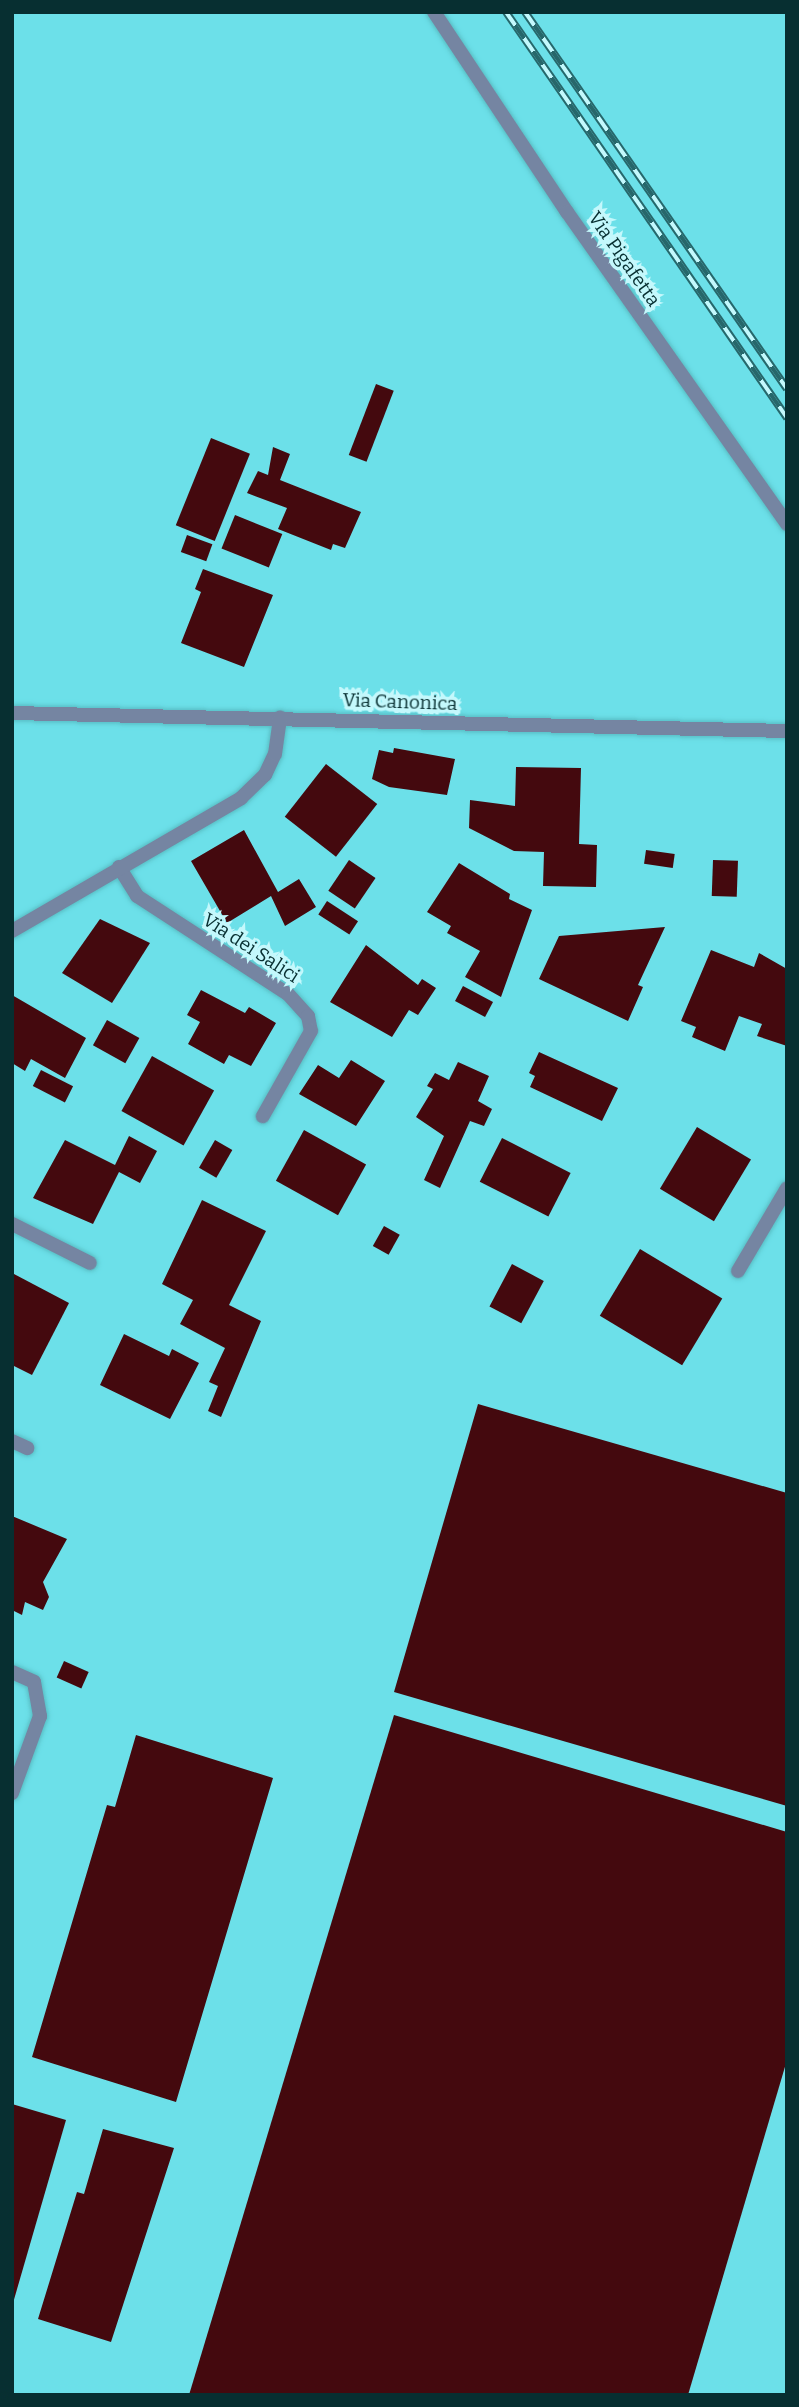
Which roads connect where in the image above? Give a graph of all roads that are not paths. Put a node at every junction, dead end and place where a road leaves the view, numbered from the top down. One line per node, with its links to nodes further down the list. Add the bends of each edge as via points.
1 (434, 12): 2 (street, Via Pigafetta, via 567,212)
2 (787, 524)
3 (12, 713): 4 (street, Via Canonica)
4 (280, 717): 5 (street, Via Canonica); 6 (street, via 275,754 265,775 249,790)
5 (787, 731)
6 (119, 867): 7 (street); 8 (street, Via dei Salici, via 137,896 288,994 308,1016 311,1031)
7 (12, 931)
8 (263, 1116)
9 (787, 1188): 12 (street)
10 (12, 1224): 11 (street)
11 (90, 1263)
12 (738, 1270)
13 (12, 1441): 14 (street)
14 (27, 1448)
15 (12, 1672): 16 (street, via 34,1682 40,1716)
16 (12, 1793)

